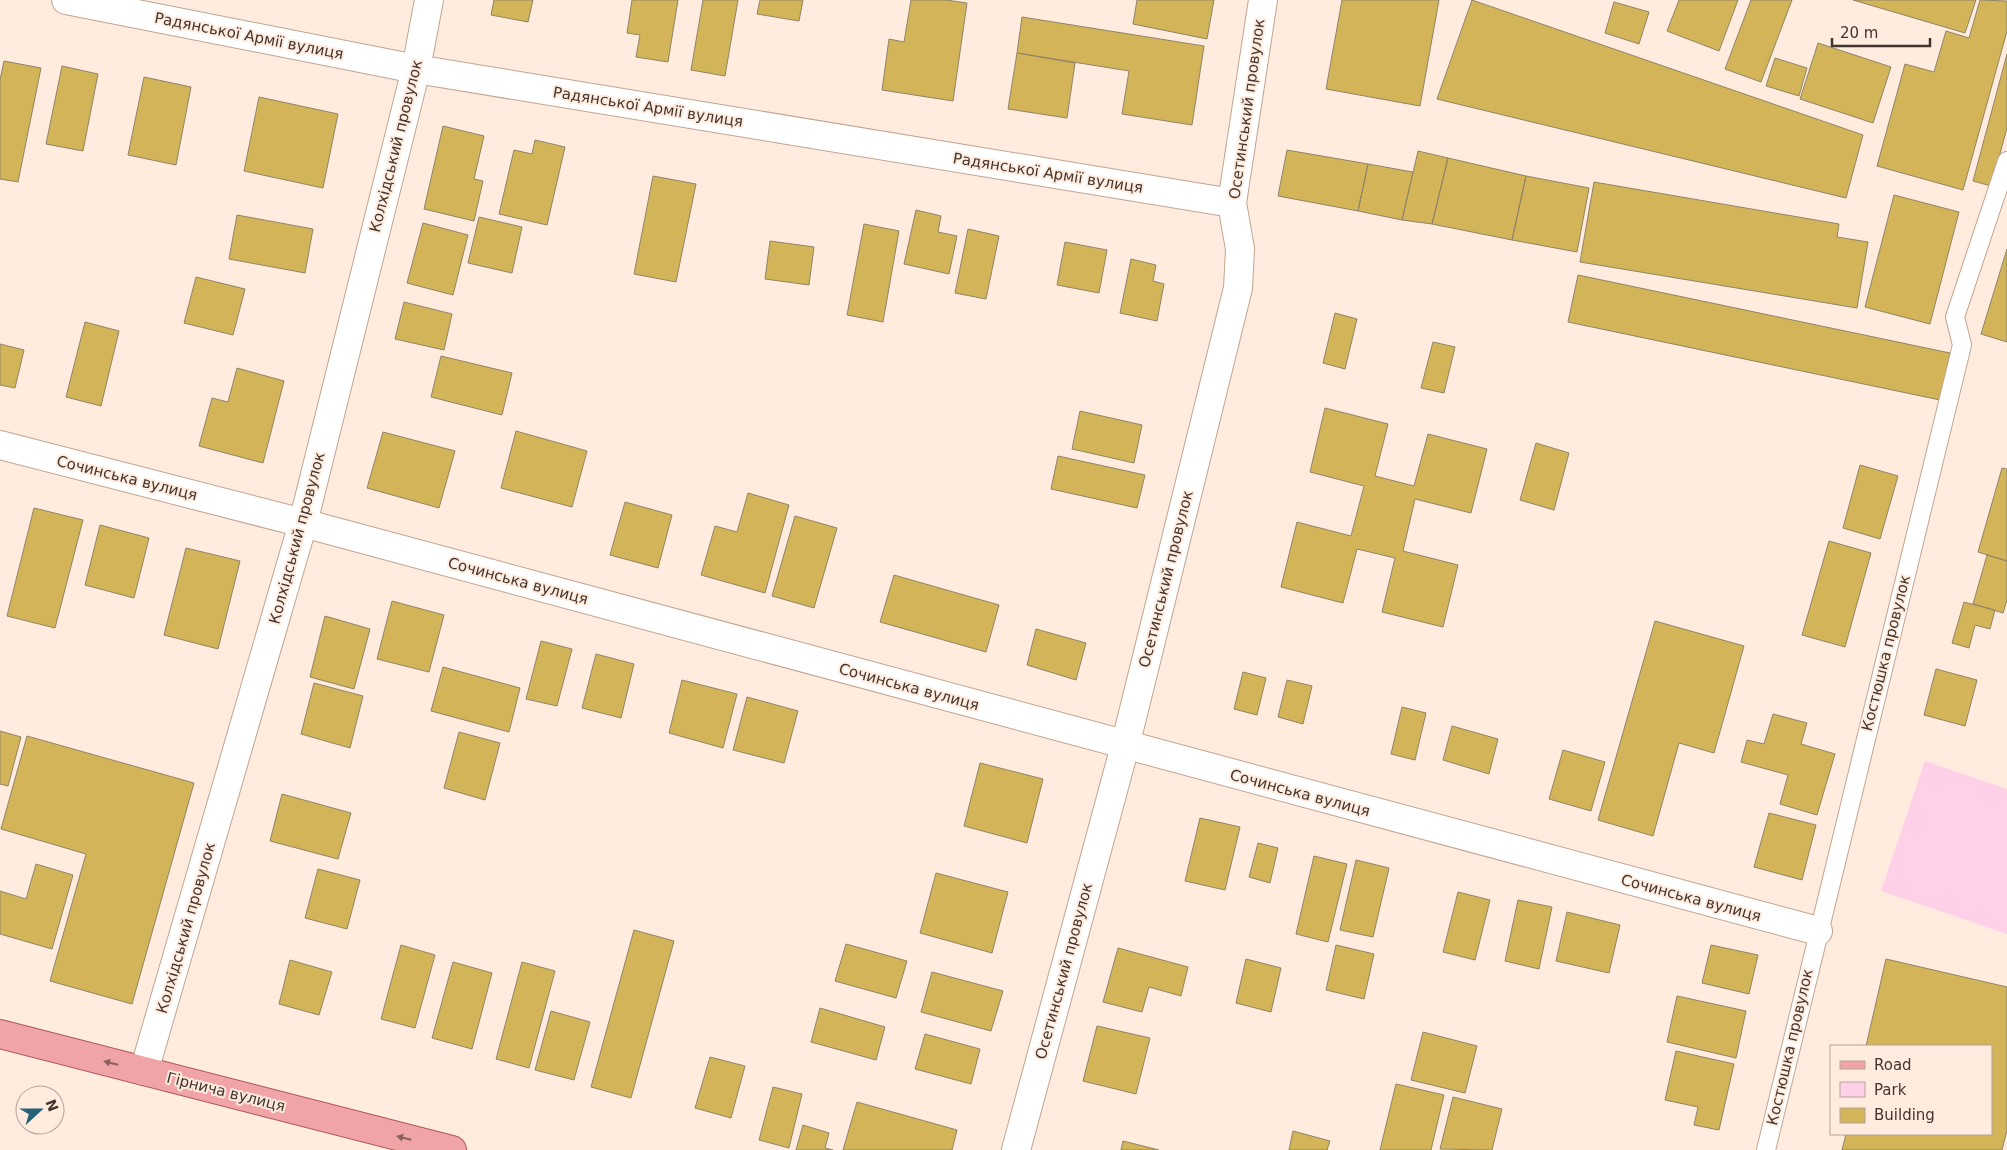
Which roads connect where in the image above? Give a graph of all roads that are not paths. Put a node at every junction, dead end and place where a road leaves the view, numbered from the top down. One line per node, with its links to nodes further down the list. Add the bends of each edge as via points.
1 (66, 0): 4 (street, Радянської Армії вулиця)
2 (429, 0): 4 (street, Колхідський провулок)
3 (1263, 0): 6 (street, Осетинський провулок)
4 (416, 69): 6 (street, Радянської Армії вулиця); 8 (street, Колхідський провулок)
5 (2007, 161): 10 (lane, Костюшка провулок, via 1955,317 1962,345)
6 (1232, 203): 9 (street, Осетинський провулок, via 1240,249 1238,288)
7 (0, 445): 8 (street, Сочинська вулиця)
8 (303, 523): 9 (street, Сочинська вулиця); 12 (street, Колхідський провулок)
9 (1125, 746): 10 (street, Сочинська вулиця); 14 (street, Осетинський провулок)
10 (1818, 931): 15 (lane, Костюшка провулок)
11 (0, 1034): 12 (main road, Гірнича вулиця, one-way to 11)
12 (144, 1071): 13 (main road, Гірнича вулиця, one-way to 12)
13 (452, 1150)
14 (1016, 1150)
15 (1766, 1150)

